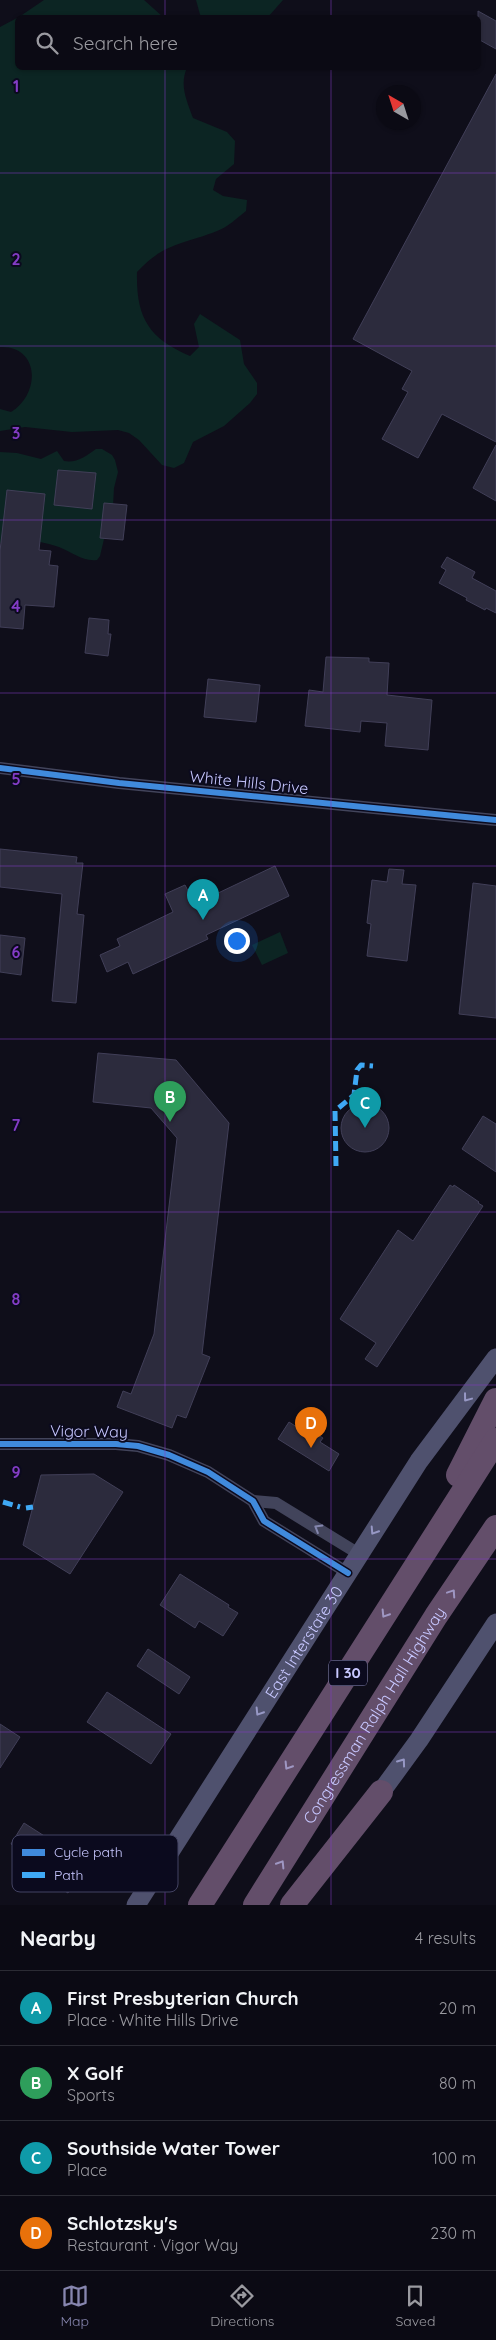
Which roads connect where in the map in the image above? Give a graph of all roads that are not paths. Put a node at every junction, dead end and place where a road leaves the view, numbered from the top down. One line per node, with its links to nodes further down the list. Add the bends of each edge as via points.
1 (0, 768): 2 (street, White Hills Drive, via 128,784)
2 (496, 820)
3 (496, 1358): 9 (main road, East Interstate 30, one-way to 9, via 419,1461)
4 (496, 1400): 11 (highway)
5 (496, 1440): 11 (highway, I 30)
6 (0, 1444): 7 (street, Vigor Way, via 138,1446 170,1455 208,1472)
7 (253, 1501): 9 (street, Vigor Way, one-way to 7, via 276,1503); 10 (street, Vigor Way, via 264,1521)
8 (496, 1527): 18 (highway, Congressman Ralph Hall Highway / I 30, one-way to 8, via 436,1616)
9 (359, 1554): 10 (main road, East Interstate 30)
10 (348, 1573): 14 (main road, East Interstate 30, one-way to 14)
11 (401, 1588): 17 (highway, I 30, one-way to 17)
12 (496, 1623): 13 (main road, one-way to 12)
13 (381, 1792): 19 (highway); 20 (main road)
14 (178, 1839)
15 (144, 1892): 16 (main road, East Interstate 30, one-way to 16)
16 (136, 1905)
17 (200, 1905)
18 (255, 1905)
19 (292, 1905)
20 (308, 1905)

